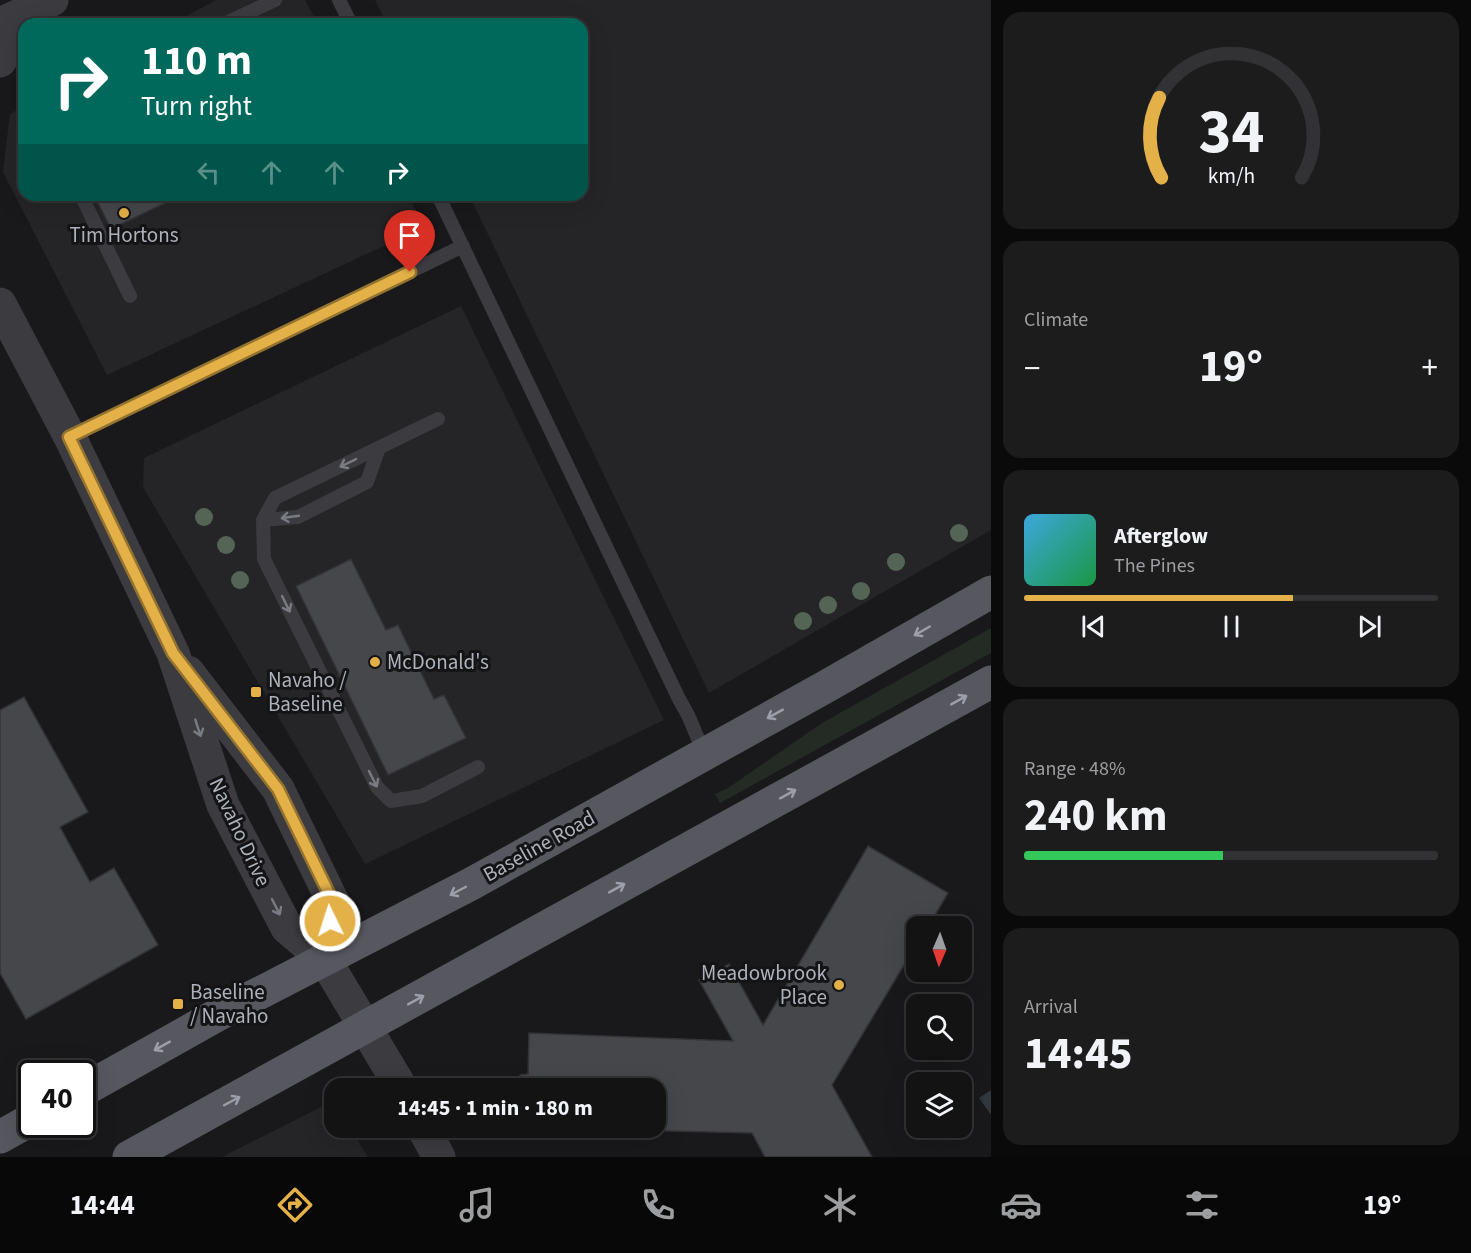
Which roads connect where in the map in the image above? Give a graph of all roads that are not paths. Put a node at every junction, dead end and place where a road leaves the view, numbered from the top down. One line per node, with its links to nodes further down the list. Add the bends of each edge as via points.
1 (275, 0): 3 (lane)
2 (339, 0): 4 (lane)
3 (237, 18)
4 (348, 18)
5 (18, 19): 6 (street)
6 (0, 24)
7 (18, 37): 8 (street)
8 (0, 62)
9 (84, 201): 12 (lane)
10 (441, 201): 11 (lane)
11 (464, 246): 15 (lane); 21 (lane)
12 (130, 296)
13 (0, 304): 15 (street, Navaho Drive)
14 (438, 419): 16 (lane)
15 (69, 437): 19 (street, Navaho Drive)
16 (379, 448): 17 (lane, one-way to 17, via 275,498); 17 (lane, one-way to 17, via 367,482 298,517)
17 (263, 520): 22 (lane, one-way to 22, via 264,559 377,787 391,801 422,796)
18 (991, 592): 21 (main road, Baseline Road, one-way to 21)
19 (173, 653): 23 (street, Navaho Drive, one-way to 23, via 223,805 286,928); 23 (street, Navaho Drive, via 278,789 333,902)
20 (991, 682): 24 (main road, one-way to 20)
21 (704, 753): 23 (main road, Baseline Road, one-way to 23, via 471,884)
22 (478, 767)
23 (325, 960): 24 (street, Navaho Drive); 26 (main road, Baseline Road, one-way to 26)
24 (365, 1028): 25 (street, Navaho Drive); 30 (main road, one-way to 24)
25 (395, 1078)
26 (96, 1083)
27 (18, 1127): 28 (main road)
28 (0, 1137)
29 (429, 1138): 31 (street)
30 (129, 1157)
31 (439, 1157)

